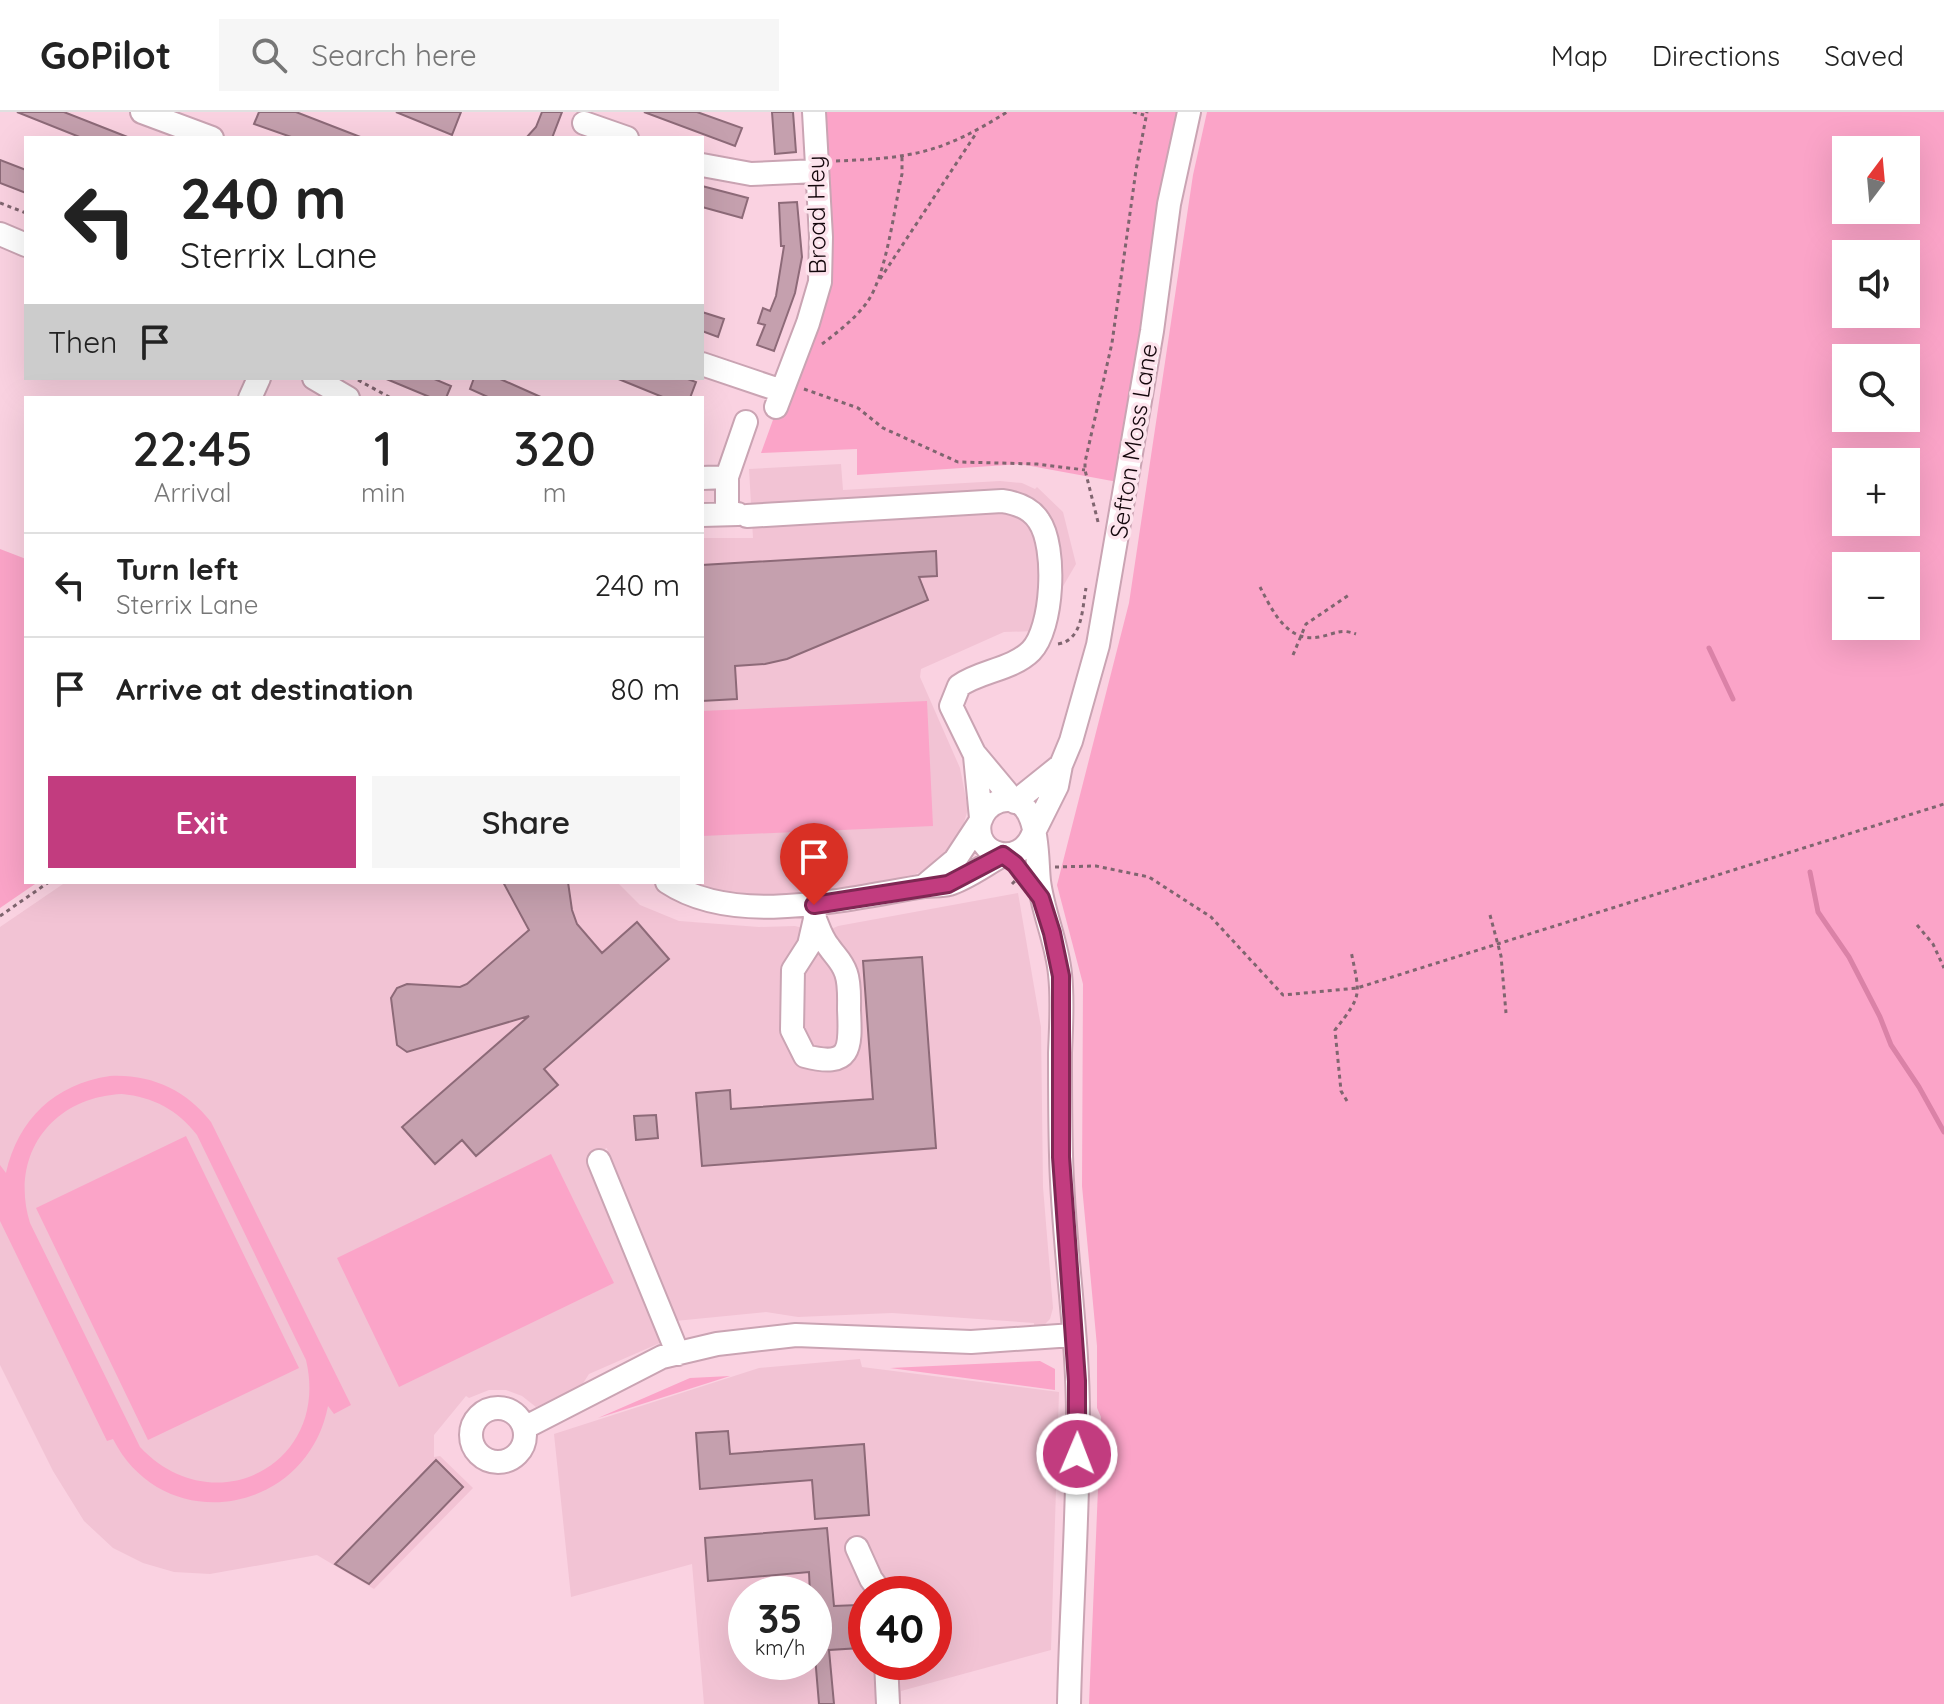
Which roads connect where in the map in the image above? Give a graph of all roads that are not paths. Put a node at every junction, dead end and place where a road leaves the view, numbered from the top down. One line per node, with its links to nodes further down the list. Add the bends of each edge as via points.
1 (142, 112): 4 (street)
2 (814, 112): 9 (street, Broad Hey)
3 (1189, 112): 21 (street, Sefton Moss Lane, via 1098,645)
4 (173, 117): 6 (street)
5 (583, 124): 7 (street)
6 (208, 136)
7 (621, 136)
8 (704, 165): 9 (street, via 751,174)
9 (817, 166): 12 (street, Broad Hey, via 820,282 781,393)
10 (0, 234): 11 (street)
11 (24, 244)
12 (704, 365)
13 (317, 380): 14 (street)
14 (345, 396)
15 (746, 422): 16 (street)
16 (727, 477): 17 (street); 19 (street)
17 (704, 478)
18 (704, 515): 19 (street)
19 (737, 515): 20 (street, via 1002,501 1032,512 1049,553 1045,622 1028,654 965,681 954,693 952,713)
20 (974, 753): 22 (street); 23 (street)
21 (1061, 765): 22 (street); 24 (street, Sefton Moss Lane, via 1052,800)
22 (1014, 801): 23 (street, via 998,802); 24 (street, via 1028,810)
23 (981, 820): 25 (street, via 982,840); 27 (street, via 955,860)
24 (1034, 833): 25 (street, via 1020,852); 28 (street)
25 (1004, 855): 27 (street, via 948,884); 28 (street)
26 (670, 884): 29 (street, via 684,894 724,902)
27 (924, 886): 29 (street)
28 (1041, 898): 31 (street, via 1061,976 1061,1157)
29 (815, 912): 29 (street, via 822,936 847,975 851,1041 838,1058 824,1061 805,1056 792,1030 793,970 809,945)
30 (599, 1161): 32 (street)
31 (1073, 1335): 32 (street, via 971,1342 796,1335); 38 (street, via 1078,1426)
32 (678, 1354): 33 (street, via 662,1357)
33 (524, 1428)
34 (857, 1548): 35 (street)
35 (870, 1576)
36 (887, 1680): 37 (street)
37 (888, 1704)
38 (1069, 1704)

